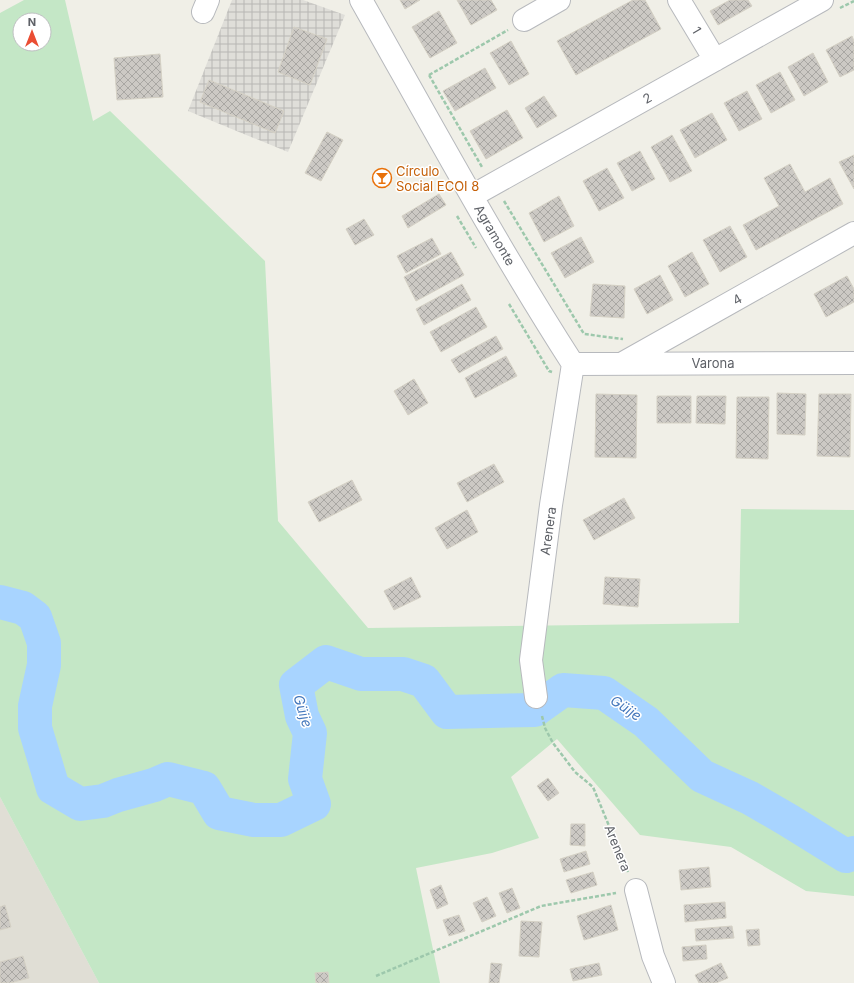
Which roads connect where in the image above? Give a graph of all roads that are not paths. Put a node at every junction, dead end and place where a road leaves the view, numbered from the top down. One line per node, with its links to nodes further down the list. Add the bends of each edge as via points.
1 (361, 0): 7 (street, Agramonte)
2 (559, 0): 5 (street)
3 (679, 0): 6 (street, 1)
4 (828, 6): 6 (street, 2)
5 (524, 20)
6 (715, 60): 7 (street, 2)
7 (472, 196): 10 (street, Agramonte, via 544,320)
8 (854, 234): 11 (street, 4)
9 (854, 363): 11 (street, Varona)
10 (573, 364): 11 (street, Varona); 12 (street, Arenera, via 531,660)
11 (620, 365)
12 (536, 698)
13 (636, 890): 14 (street, via 653,956)
14 (664, 983)

